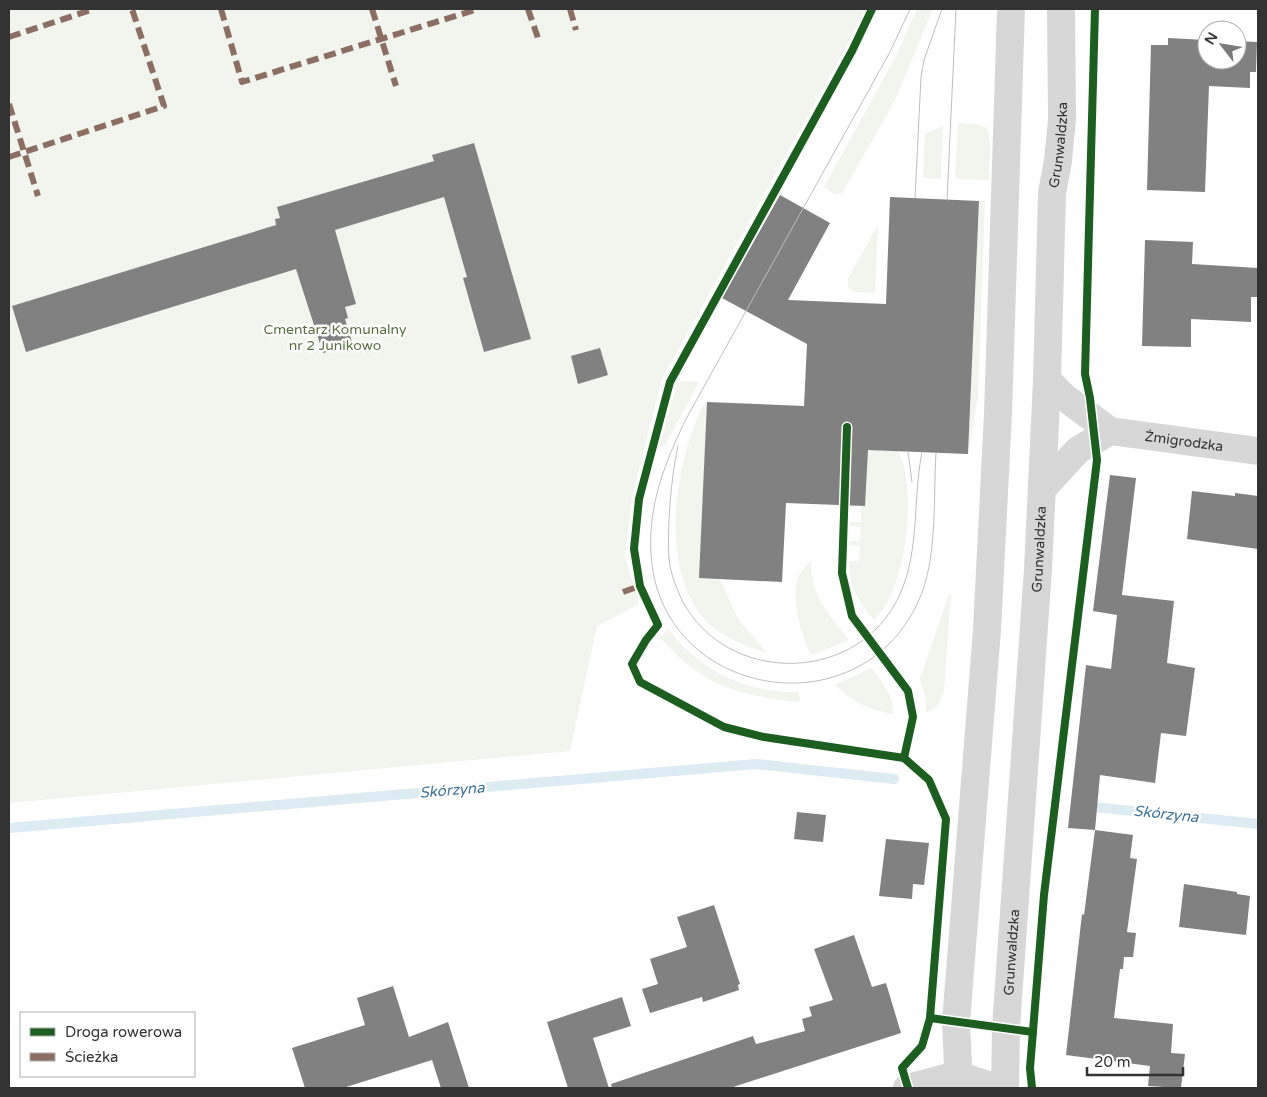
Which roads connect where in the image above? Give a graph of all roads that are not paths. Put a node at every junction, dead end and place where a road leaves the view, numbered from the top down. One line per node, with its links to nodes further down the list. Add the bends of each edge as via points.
1 (1011, 9): 7 (street, via 998,414 987,630 956,1022)
2 (1061, 9): 3 (street, Grunwaldzka, via 1062,119 1052,193)
3 (1047, 380): 4 (street, Żmigrodzka); 6 (street, Grunwaldzka)
4 (1110, 432): 5 (street, Żmigrodzka); 6 (street, via 1078,450)
5 (1258, 451)
6 (1042, 489): 10 (street, Grunwaldzka, via 1006,1028)
7 (958, 1082): 8 (street); 9 (street)
8 (907, 1088)
9 (998, 1088)
10 (1005, 1088)

